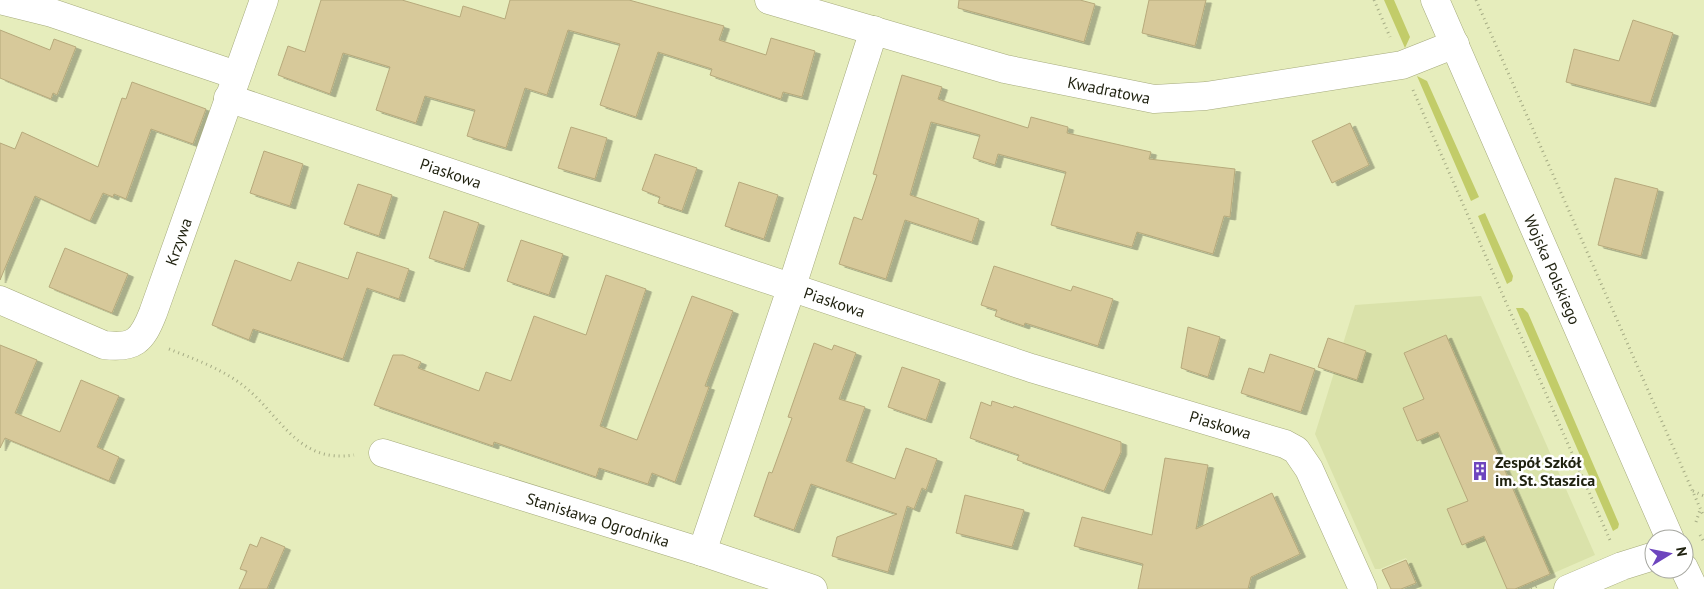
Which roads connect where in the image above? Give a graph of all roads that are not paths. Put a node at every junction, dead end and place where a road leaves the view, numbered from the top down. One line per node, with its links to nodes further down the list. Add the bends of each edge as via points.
1 (0, 0): 7 (street, Piaskowa, via 52,13)
2 (264, 0): 7 (street, Krzywa)
3 (769, 0): 5 (street, Kwadratowa)
4 (1435, 0): 6 (street, Wojska Polskiego)
5 (874, 30): 6 (street, Kwadratowa, via 1005,69 1154,99 1206,96 1402,65); 8 (street)
6 (1455, 44): 11 (street, Wojska Polskiego)
7 (232, 87): 8 (street, Piaskowa); 9 (street, Krzywa, via 153,313 140,337 131,345 104,345)
8 (792, 286): 12 (street); 15 (street, Piaskowa, via 1031,368 1285,444 1296,450 1309,469)
9 (0, 300)
10 (383, 453): 12 (street, Stanisława Ogrodnika)
11 (1666, 529)
12 (702, 552): 14 (street, Stanisława Ogrodnika)
13 (1644, 559): 16 (street)
14 (813, 589)
15 (1363, 589)
16 (1568, 589)

